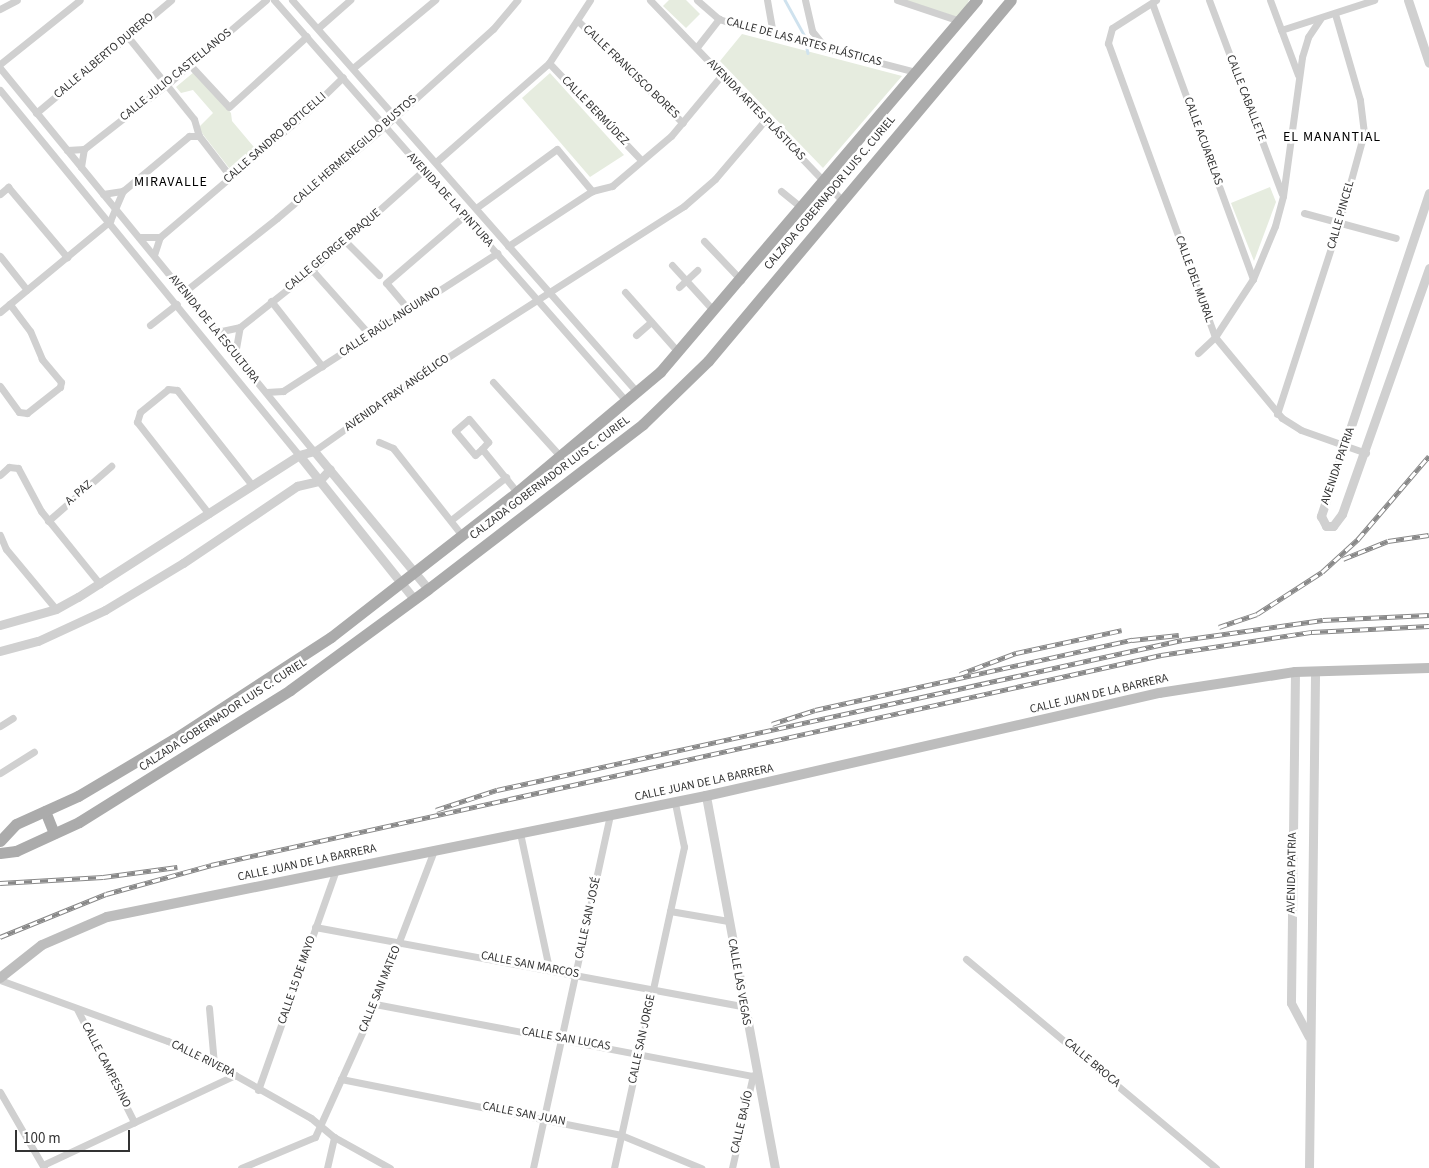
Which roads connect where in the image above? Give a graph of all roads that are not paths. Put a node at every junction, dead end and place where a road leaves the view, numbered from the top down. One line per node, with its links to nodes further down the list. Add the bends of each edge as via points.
1 (17, 0): 24 (street)
2 (80, 0): 39 (street)
3 (171, 0): 34 (street, CALLE ALBERTO DURERO)
4 (266, 0): 40 (street, CALLE JULIO CASTELLANOS)
5 (274, 0): 33 (street, AVENIDA DE LA PINTURA)
6 (292, 0): 30 (street, AVENIDA DE LA PINTURA)
7 (350, 0): 30 (street)
8 (435, 0): 23 (street)
9 (517, 0): 50 (street, CALLE HERMENEGILDO BUSTOS, via 493,29)
10 (590, 0): 28 (street)
11 (650, 0): 35 (street, AVENIDA ARTES PLÁSTICAS)
12 (697, 0): 26 (street, CALLE DE LAS ARTES PLÁSTICAS)
13 (767, 0): 32 (street)
14 (806, 0): 36 (street, via 812,31)
15 (897, 0): 29 (street)
16 (977, 0): 29 (main road, CALZADA GOBERNADOR LUIS C. CURIEL)
17 (1011, 0): 70 (main road, CALZADA GOBERNADOR LUIS C. CURIEL)
18 (1209, 0): 69 (street, CALLE CABALLETE)
19 (1270, 0): 31 (street)
20 (1374, 0): 25 (street)
21 (1408, 0): 37 (street)
22 (1154, 2): 93 (street, CALLE ACUARELAS); 114 (street, CALLE DEL MURAL, via 1112,28 1108,43)
23 (426, 3): 42 (street)
24 (0, 9)
25 (1335, 14): 27 (street); 76 (street, CALLE PINCEL, via 1364,124)
26 (719, 19): 32 (street, CALLE DE LAS ARTES PLÁSTICAS); 35 (street)
27 (1320, 19): 31 (street); 46 (street, via 1308,37)
28 (578, 21): 38 (street); 52 (street, CALLE FRANCISCO BORES)
29 (960, 21): 43 (main road, CALZADA GOBERNADOR LUIS C. CURIEL)
30 (318, 28): 42 (street, AVENIDA DE LA PINTURA)
31 (1281, 30): 46 (street)
32 (773, 34): 36 (street, CALLE DE LAS ARTES PLÁSTICAS)
33 (307, 36): 40 (street, via 229,107); 45 (street, AVENIDA DE LA PINTURA)
34 (128, 37): 47 (street); 49 (street, CALLE ALBERTO DURERO)
35 (697, 47): 44 (street, AVENIDA ARTES PLÁSTICAS)
36 (826, 48): 43 (street, CALLE DE LAS ARTES PLÁSTICAS)
37 (1429, 62)
38 (549, 63): 57 (street, CALLE BERMÚDEZ); 58 (street)
39 (0, 64)
40 (190, 65): 47 (street, CALLE JULIO CASTELLANOS)
41 (0, 68): 49 (street, AVENIDA DE LA ESCULTURA)
42 (353, 68): 50 (street, AVENIDA DE LA PINTURA)
43 (916, 72): 62 (main road, CALZADA GOBERNADOR LUIS C. CURIEL)
44 (721, 76): 51 (street, AVENIDA ARTES PLÁSTICAS); 52 (street)
45 (343, 77): 53 (street, AVENIDA DE LA PINTURA); 61 (street, CALLE SANDRO BOTICELLI)
46 (1299, 77): 69 (street)
47 (166, 85): 54 (street, via 194,119); 55 (street, CALLE JULIO CASTELLANOS)
48 (0, 90): 77 (street, AVENIDA DE LA ESCULTURA)
49 (36, 113): 56 (street, AVENIDA DE LA ESCULTURA)
50 (395, 116): 53 (street, CALLE HERMENEGILDO BUSTOS); 58 (street, AVENIDA DE LA PINTURA)
51 (766, 119): 62 (street, AVENIDA ARTES PLÁSTICAS); 98 (street, AVENIDA FRAY ANGÉLICO, via 715,179 684,206)
52 (683, 123): 57 (street)
53 (384, 126): 60 (street, AVENIDA DE LA PINTURA); 99 (street, CALLE HERMENEGILDO BUSTOS, via 278,218)
54 (197, 136): 61 (street); 63 (street, via 189,136)
55 (84, 149): 56 (street); 59 (street)
56 (68, 150): 59 (street, AVENIDA DE LA ESCULTURA)
57 (641, 160): 64 (street, via 612,186)
58 (436, 162): 71 (street, AVENIDA DE LA PINTURA)
59 (81, 167): 68 (street, AVENIDA DE LA ESCULTURA)
60 (424, 170): 75 (street, AVENIDA DE LA PINTURA); 81 (street, CALLE GEORGE BRAQUE)
61 (230, 176): 78 (street, CALLE SANDRO BOTICELLI)
62 (825, 181): 70 (street, AVENIDA ARTES PLÁSTICAS); 72 (main road, CALZADA GOBERNADOR LUIS C. CURIEL)
63 (123, 191): 68 (street); 73 (street)
64 (592, 191): 71 (street, via 557,149); 83 (street)
65 (781, 191): 72 (street)
66 (1429, 193): 128 (street, AVENIDA PATRIA)
67 (0, 194): 87 (street, via 8,188)
68 (103, 194): 73 (street, AVENIDA DE LA ESCULTURA)
69 (1283, 196): 93 (street, via 1275,226)
70 (841, 199): 149 (main road, CALZADA GOBERNADOR LUIS C. CURIEL, via 708,360 671,399)
71 (476, 208): 83 (street, AVENIDA DE LA PINTURA)
72 (802, 208): 94 (main road, CALZADA GOBERNADOR LUIS C. CURIEL)
73 (116, 210): 77 (street); 79 (street, AVENIDA DE LA ESCULTURA)
74 (1304, 213): 76 (street)
75 (464, 216): 84 (street, AVENIDA DE LA PINTURA); 105 (street, via 386,283)
76 (1340, 220): 80 (street); 126 (street, CALLE PINCEL)
77 (110, 221): 87 (street); 104 (street, AVENIDA DE LA ESCULTURA)
78 (160, 236): 79 (street); 85 (street)
79 (139, 238): 85 (street, AVENIDA DE LA ESCULTURA)
80 (1396, 238)
81 (345, 241): 90 (street, CALLE GEORGE BRAQUE); 92 (street)
82 (704, 241): 94 (street)
83 (508, 246): 98 (street, AVENIDA DE LA PINTURA)
84 (497, 253): 101 (street, AVENIDA DE LA PINTURA); 105 (street, CALLE RAÚL ANGUIANO)
85 (154, 255): 99 (street, AVENIDA DE LA ESCULTURA)
86 (0, 256): 97 (street)
87 (66, 257): 97 (street)
88 (672, 265): 95 (street)
89 (1429, 268): 131 (street, AVENIDA PATRIA)
90 (312, 270): 102 (street, CALLE GEORGE BRAQUE); 113 (street)
91 (697, 270): 95 (street)
92 (379, 275)
93 (1253, 279): 114 (street)
94 (740, 280): 106 (main road, CALZADA GOBERNADOR LUIS C. CURIEL)
95 (686, 281): 96 (street); 106 (street)
96 (679, 287)
97 (27, 290): 103 (street)
98 (550, 291): 101 (street, AVENIDA FRAY ANGÉLICO); 123 (street, AVENIDA DE LA PINTURA)
99 (184, 292): 111 (street, AVENIDA DE LA ESCULTURA)
100 (625, 292): 108 (street)
101 (538, 299): 124 (street, AVENIDA DE LA PINTURA); 130 (street, AVENIDA FRAY ANGÉLICO, via 437,364)
102 (271, 301): 110 (street, CALLE GEORGE BRAQUE); 118 (street)
103 (10, 304): 107 (street); 120 (street, via 30,330 42,359 61,382 60,387 27,413 19,412)
104 (177, 304): 109 (street); 132 (street, AVENIDA DE LA ESCULTURA)
105 (409, 310): 113 (street, CALLE RAÚL ANGUIANO)
106 (714, 311): 115 (main road, CALZADA GOBERNADOR LUIS C. CURIEL)
107 (0, 312)
108 (651, 322): 112 (street); 115 (street)
109 (150, 325)
110 (240, 327): 111 (street, CALLE GEORGE BRAQUE); 116 (street)
111 (217, 332): 116 (street, AVENIDA DE LA ESCULTURA)
112 (636, 335)
113 (370, 336): 118 (street, CALLE RAÚL ANGUIANO)
114 (1216, 336): 117 (street); 126 (street, CALLE DEL MURAL)
115 (679, 353): 123 (main road, CALZADA GOBERNADOR LUIS C. CURIEL)
116 (235, 354): 122 (street, AVENIDA DE LA ESCULTURA)
117 (1198, 354)
118 (322, 366): 121 (street, CALLE RAÚL ANGUIANO)
119 (494, 382): 133 (street)
120 (0, 386)
121 (283, 391): 122 (street, CALLE RAÚL ANGUIANO); 125 (street)
122 (266, 392): 125 (street, AVENIDA DE LA ESCULTURA)
123 (637, 392): 124 (main road, CALZADA GOBERNADOR LUIS C. CURIEL)
124 (626, 401): 133 (main road, CALZADA GOBERNADOR LUIS C. CURIEL)
125 (278, 407): 130 (street, AVENIDA DE LA ESCULTURA)
126 (1277, 414): 128 (street, CALLE DEL MURAL, via 1294,426)
127 (378, 442): 143 (street, via 393,448)
128 (1345, 446): 131 (street, CALLE DEL MURAL); 131 (street, AVENIDA PATRIA, via 1321,516 1326,526 1333,526 1342,514)
129 (482, 449): 129 (street, via 488,442 469,419 455,431 475,455); 137 (street)
130 (314, 451): 132 (street, AVENIDA FRAY ANGÉLICO); 135 (street, AVENIDA DE LA ESCULTURA)
131 (1366, 453)
132 (299, 455): 138 (street, AVENIDA DE LA ESCULTURA); 139 (street, AVENIDA FRAY ANGÉLICO)
133 (560, 457): 140 (main road, CALZADA GOBERNADOR LUIS C. CURIEL)
134 (111, 466): 142 (street, A. PAZ)
135 (330, 469): 138 (street); 146 (street, AVENIDA DE LA ESCULTURA)
136 (0, 475): 142 (street, via 9,467 18,468)
137 (506, 477): 140 (street); 143 (street)
138 (319, 481): 147 (street, AVENIDA DE LA ESCULTURA); 153 (street, via 297,486 183,563 105,610 38,641)
139 (252, 485): 141 (street, AVENIDA FRAY ANGÉLICO); 141 (street, via 177,390 168,389 137,416 137,422)
140 (518, 492): 144 (main road, CALZADA GOBERNADOR LUIS C. CURIEL)
141 (210, 514): 148 (street, AVENIDA FRAY ANGÉLICO)
142 (48, 520): 148 (street)
143 (451, 520): 144 (street)
144 (461, 534): 146 (main road, CALZADA GOBERNADOR LUIS C. CURIEL)
145 (0, 535): 151 (street, via 6,549)
146 (415, 571): 147 (main road, CALZADA GOBERNADOR LUIS C. CURIEL); 149 (street, AVENIDA DE LA ESCULTURA)
147 (402, 580): 150 (street, AVENIDA DE LA ESCULTURA); 159 (main road, CALZADA GOBERNADOR LUIS C. CURIEL, via 331,637)
148 (100, 584): 151 (street, AVENIDA FRAY ANGÉLICO)
149 (428, 589): 150 (main road, CALZADA GOBERNADOR LUIS C. CURIEL)
150 (414, 598): 160 (main road, CALZADA GOBERNADOR LUIS C. CURIEL, via 290,690)
151 (56, 608): 152 (street, AVENIDA FRAY ANGÉLICO)
152 (0, 625)
153 (0, 651)
154 (1429, 668): 155 (main road, CALLE JUAN DE LA BARRERA)
155 (1316, 671): 156 (main road, CALLE JUAN DE LA BARRERA); 187 (street, AVENIDA PATRIA)
156 (1295, 672): 163 (main road, CALLE JUAN DE LA BARRERA, via 1155,694); 187 (street, AVENIDA PATRIA, via 1291,1003)
157 (13, 718): 158 (street)
158 (0, 726)
159 (196, 726): 160 (main road); 165 (main road, CALZADA GOBERNADOR LUIS C. CURIEL, via 78,796)
160 (207, 744): 167 (main road, CALZADA GOBERNADOR LUIS C. CURIEL, via 79,822)
161 (34, 752): 162 (street)
162 (0, 773)
163 (706, 796): 164 (main road, CALLE JUAN DE LA BARRERA); 174 (street, CALLE LAS VEGAS)
164 (675, 803): 166 (main road, CALLE JUAN DE LA BARRERA); 173 (street, CALLE SAN JORGE, via 684,847)
165 (45, 811): 167 (main road); 169 (main road, CALZADA GOBERNADOR LUIS C. CURIEL, via 10,829)
166 (610, 815): 168 (main road, CALLE JUAN DE LA BARRERA); 179 (street, CALLE SAN JOSÉ)
167 (54, 833): 171 (main road, CALZADA GOBERNADOR LUIS C. CURIEL, via 16,851)
168 (520, 833): 170 (main road, CALLE JUAN DE LA BARRERA); 178 (street)
169 (0, 841)
170 (434, 850): 172 (main road, CALLE JUAN DE LA BARRERA); 176 (street, CALLE SAN MATEO)
171 (0, 853)
172 (336, 870): 175 (street, CALLE 15 DE MAYO); 180 (main road, CALLE JUAN DE LA BARRERA, via 107,917 42,945)
173 (670, 911): 174 (street); 181 (street, CALLE SAN JORGE)
174 (728, 921): 183 (street, CALLE LAS VEGAS)
175 (315, 927): 176 (street, CALLE SAN MARCOS); 193 (street, CALLE 15 DE MAYO)
176 (400, 940): 178 (street, CALLE SAN MARCOS); 182 (street, CALLE SAN MATEO)
177 (966, 959): 209 (street, CALLE BROCA)
178 (549, 968): 179 (street, CALLE SAN MARCOS)
179 (577, 973): 181 (street, CALLE SAN MARCOS); 186 (street, CALLE SAN JOSÉ)
180 (0, 979): 185 (street, CALLE RIVERA)
181 (653, 988): 183 (street, CALLE SAN MARCOS); 188 (street, CALLE SAN JORGE)
182 (375, 1004): 186 (street, CALLE SAN LUCAS); 192 (street, CALLE SAN MATEO)
183 (743, 1006): 191 (street, CALLE LAS VEGAS)
184 (209, 1008): 189 (street)
185 (77, 1009): 189 (street, CALLE RIVERA, via 168,1041); 196 (street, CALLE CAMPESINO)
186 (562, 1038): 188 (street, CALLE SAN LUCAS); 195 (street, CALLE SAN JOSÉ)
187 (1311, 1040): 210 (street, AVENIDA PATRIA)
188 (639, 1053): 191 (street, CALLE SAN LUCAS); 198 (street, CALLE SAN JORGE)
189 (214, 1064): 190 (street, CALLE RIVERA)
190 (235, 1074): 193 (street, CALLE RIVERA); 196 (street)
191 (755, 1076): 207 (street, CALLE BAJÍO); 208 (street, CALLE LAS VEGAS)
192 (341, 1079): 195 (street, CALLE SAN JUAN); 197 (street, CALLE SAN MATEO)
193 (258, 1090): 197 (street, CALLE RIVERA)
194 (0, 1092): 200 (street)
195 (544, 1117): 198 (street, CALLE SAN JUAN); 204 (street, CALLE SAN JOSÉ)
196 (134, 1122): 200 (street)
197 (320, 1126): 199 (street, CALLE RIVERA); 201 (street, CALLE SAN MATEO, via 315,1137 306,1143)
198 (621, 1135): 205 (street, CALLE SAN JORGE); 206 (street, CALLE SAN JUAN)
199 (334, 1137): 202 (street); 203 (street, CALLE RIVERA)
200 (44, 1166)
201 (241, 1168)
202 (327, 1168)
203 (390, 1168)
204 (532, 1168)
205 (614, 1168)
206 (701, 1168)
207 (732, 1168)
208 (776, 1168)
209 (1216, 1168)
210 (1309, 1168)

